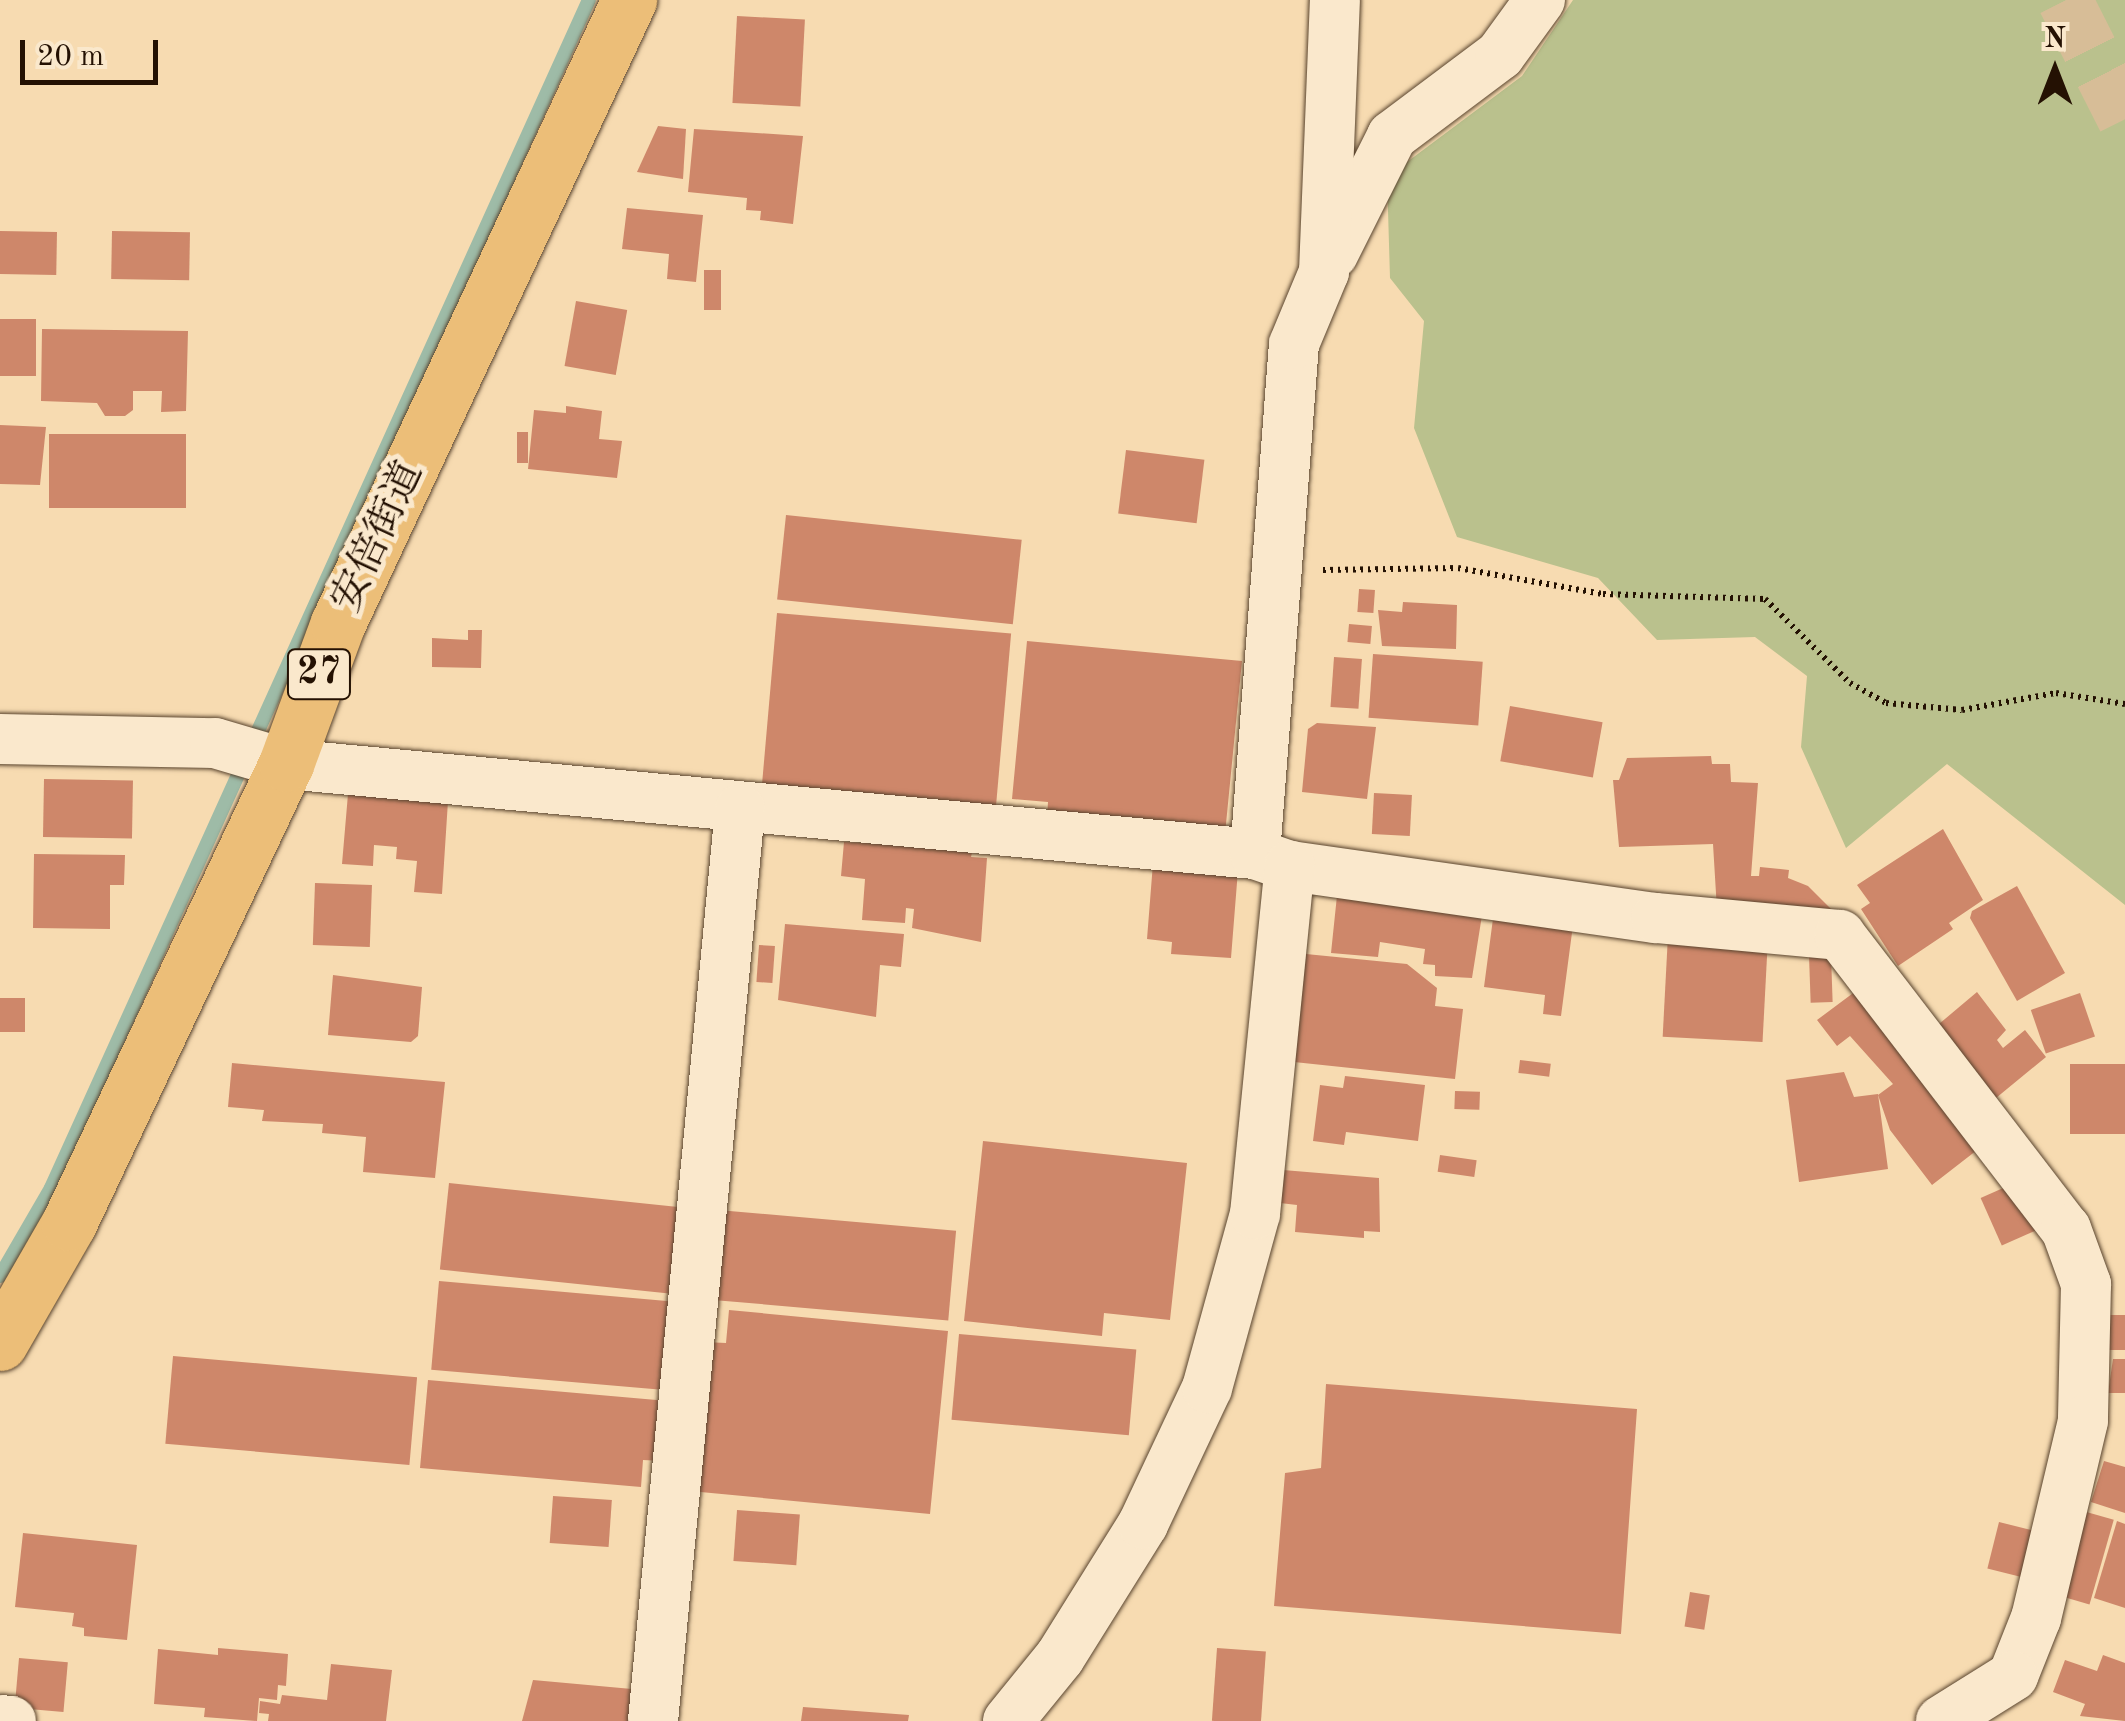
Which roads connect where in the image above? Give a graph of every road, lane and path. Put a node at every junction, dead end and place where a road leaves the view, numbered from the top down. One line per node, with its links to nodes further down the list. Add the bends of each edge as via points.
1 (629, 0): 8 (main road, 安倍街道 / 27, via 338,623)
2 (1336, 0): 4 (street)
3 (1540, 0): 4 (street, via 1500,54 1392,136)
4 (1324, 272): 5 (street, via 1294,344)
5 (1277, 570): 6 (path, via 1458,568 1603,594 1764,599 1850,683 1886,703 1962,710 2056,693); 10 (street)
6 (2125, 704)
7 (0, 739): 8 (street, via 215,742)
8 (286, 764): 9 (street); 11 (main road, 安倍街道 / 27, via 69,1223)
9 (740, 809): 10 (street); 14 (street)
10 (1273, 860): 15 (street, via 1255,1214 1207,1388 1142,1524 1060,1657); 16 (street, via 1656,918 1840,936 1944,1064 2066,1229 2086,1284 2090,1340 2083,1422 2036,1618 2013,1676)
11 (0, 1343)
12 (0, 1720): 13 (street)
13 (11, 1721)
14 (654, 1721)
15 (1008, 1721)
16 (1941, 1721)

